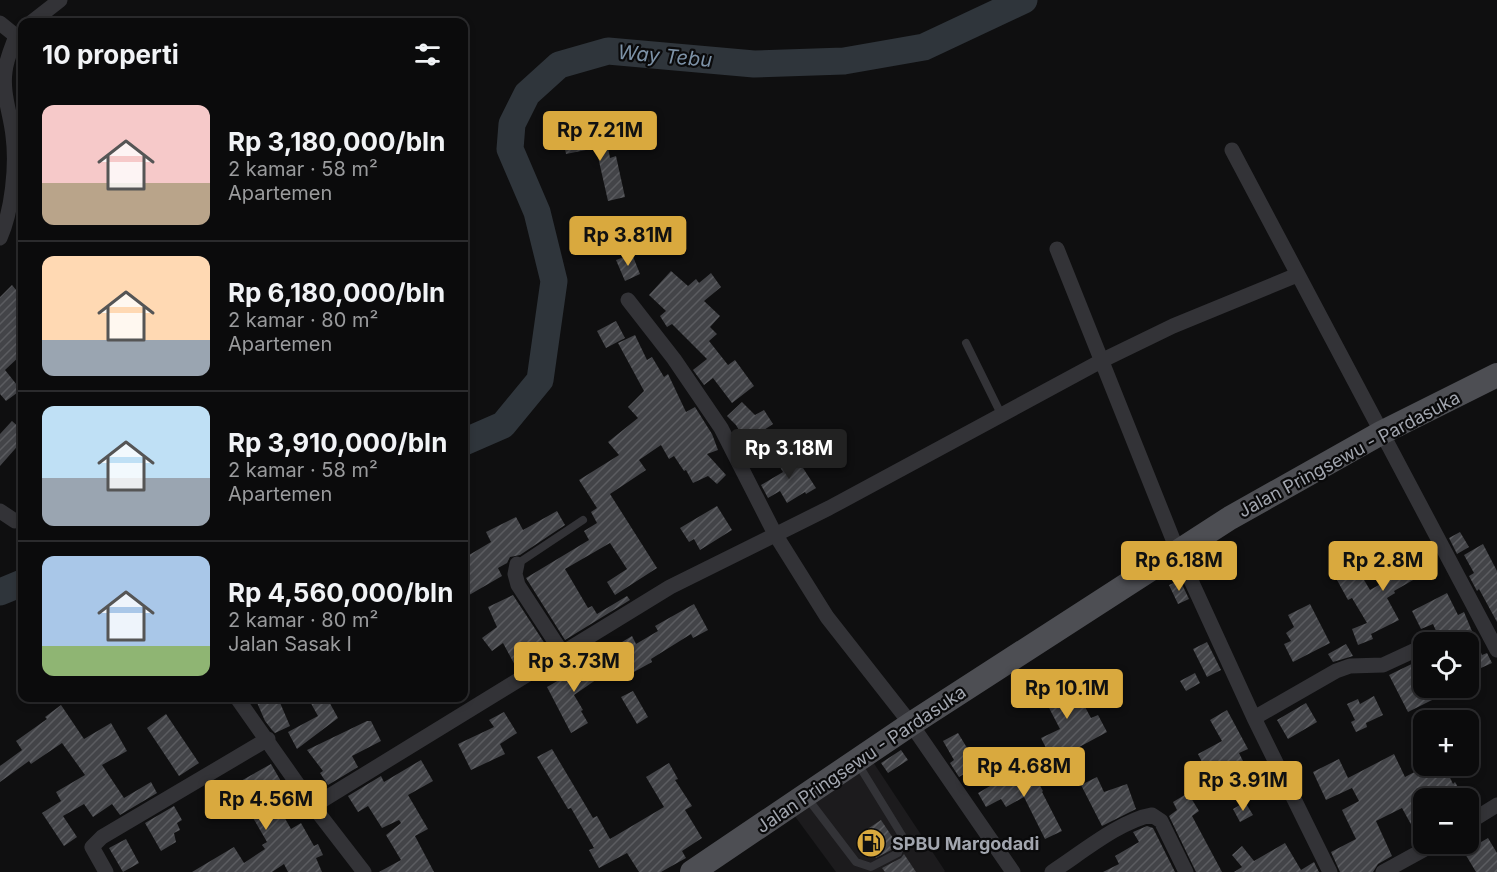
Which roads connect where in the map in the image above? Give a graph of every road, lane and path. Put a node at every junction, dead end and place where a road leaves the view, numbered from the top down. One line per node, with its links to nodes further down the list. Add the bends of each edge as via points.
1 (60, 0): 2 (street)
2 (37, 18)
3 (0, 22): 4 (street)
4 (18, 32)
5 (18, 36): 7 (street, via 5,71)
6 (1232, 150): 10 (street)
7 (18, 174): 8 (street)
8 (0, 238)
9 (1058, 249): 13 (street)
10 (1297, 275): 13 (street, via 1173,326); 16 (street)
11 (628, 300): 20 (street, via 721,428)
12 (966, 343): 15 (lane)
13 (1103, 360): 15 (street); 21 (street)
14 (1497, 375): 16 (main road, Jalan Pringsewu - Pardasuka)
15 (1002, 416): 20 (street)
16 (1381, 433): 21 (main road, Jalan Pringsewu - Pardasuka, via 1266,496); 23 (street)
17 (0, 511): 19 (street)
18 (583, 520): 22 (lane)
19 (15, 521)
20 (775, 534): 25 (street, via 670,587); 28 (street, via 827,617)
21 (1178, 552): 27 (street); 28 (main road, Jalan Pringsewu - Pardasuka)
22 (517, 564): 25 (street, via 514,574 518,585)
23 (1497, 650)
24 (1413, 651): 27 (street, via 1383,665 1350,666 1336,671)
25 (563, 654): 33 (street)
26 (240, 702): 29 (street)
27 (1254, 718): 42 (street)
28 (911, 724): 30 (main road, Jalan Pringsewu - Pardasuka); 39 (street)
29 (268, 739): 33 (street); 36 (street, via 102,837 92,847)
30 (856, 760): 31 (main road, Jalan Pringsewu - Pardasuka); 31 (lane, via 903,837 898,853 872,867 856,862)
31 (805, 795): 38 (main road, Jalan Pringsewu - Pardasuka)
32 (1497, 805): 34 (street)
33 (313, 806): 37 (street)
34 (1479, 816)
35 (1416, 854): 43 (street)
36 (106, 872)
37 (364, 872)
38 (692, 872)
39 (1013, 872)
40 (1052, 872): 41 (street, via 1123,825 1152,815 1161,821)
41 (1186, 872)
42 (1330, 872)
43 (1383, 872)

